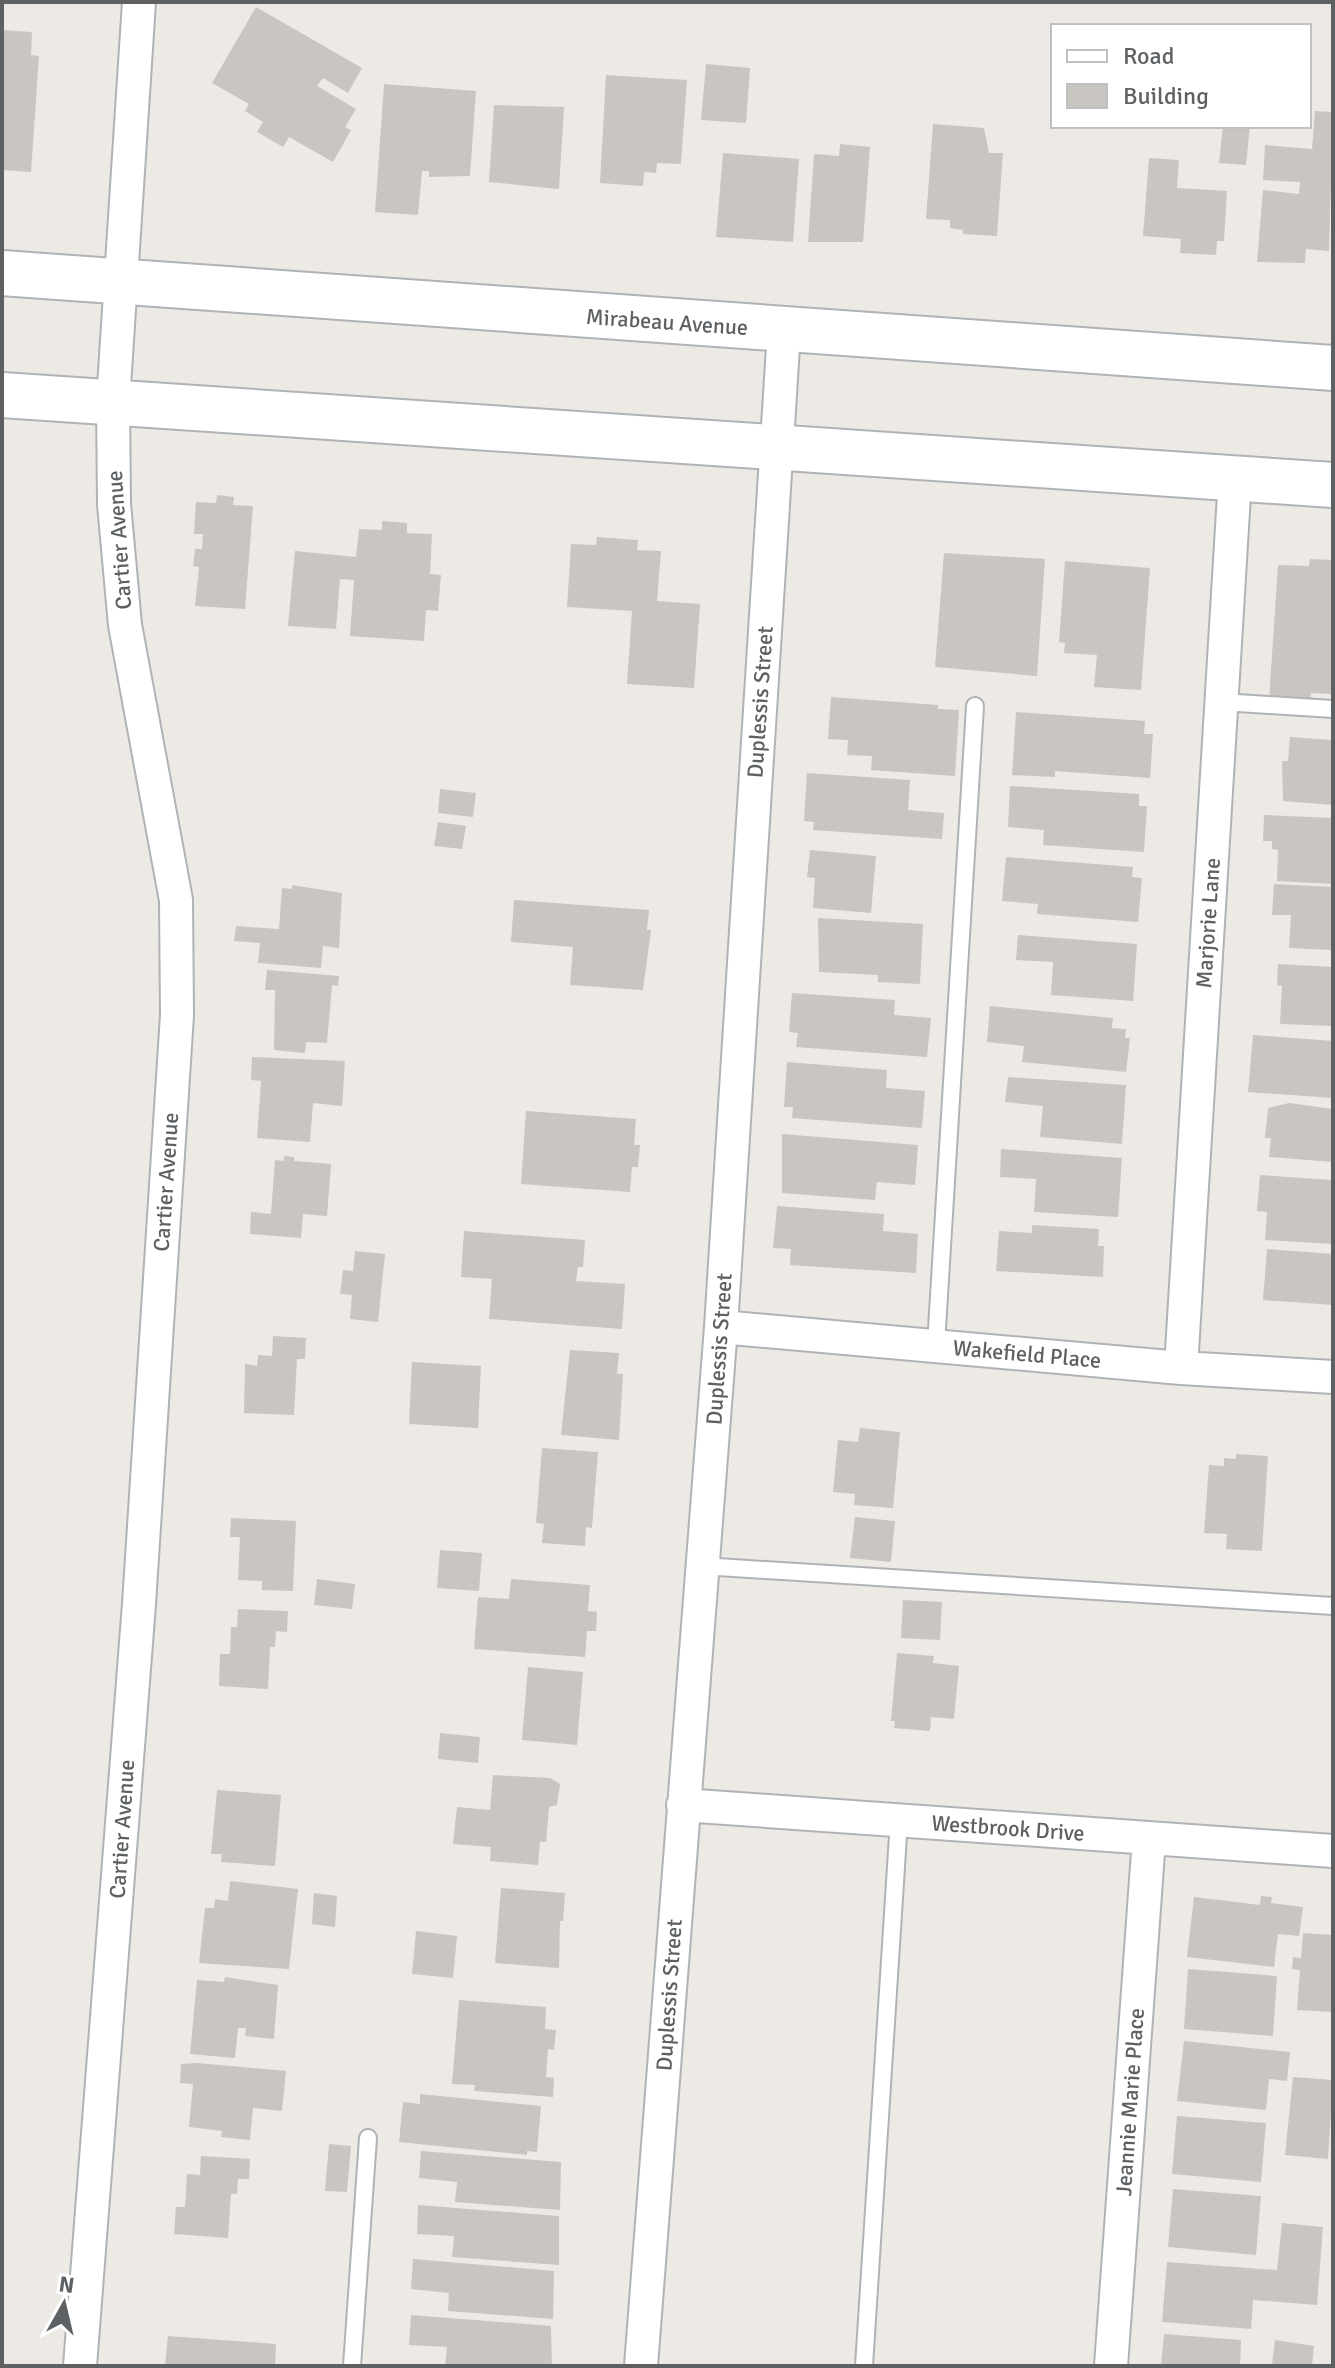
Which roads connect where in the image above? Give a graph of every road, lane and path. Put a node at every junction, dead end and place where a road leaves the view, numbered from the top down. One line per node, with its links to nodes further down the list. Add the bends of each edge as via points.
1 (139, 2): 3 (street, Cartier Avenue)
2 (2, 273): 3 (street, Mirabeau Avenue)
3 (122, 280): 4 (street, Mirabeau Avenue); 7 (street, Cartier Avenue)
4 (784, 331): 5 (street, Mirabeau Avenue); 8 (street, Duplessis Street)
5 (1333, 368)
6 (2, 395): 7 (street)
7 (113, 402): 8 (street); 25 (street, Cartier Avenue, via 114,504 125,625 176,900 177,1015 139,1604)
8 (776, 449): 9 (street); 14 (street, Duplessis Street)
9 (1235, 478): 10 (street); 11 (street, Marjorie Lane)
10 (1333, 485)
11 (1222, 702): 13 (lane); 16 (street, Marjorie Lane)
12 (975, 706): 15 (lane)
13 (1333, 709)
14 (721, 1327): 15 (street, Wakefield Place); 18 (street, Duplessis Street)
15 (936, 1345): 16 (street, Wakefield Place)
16 (1181, 1368): 17 (street, Wakefield Place)
17 (1333, 1377)
18 (702, 1566): 19 (lane); 20 (street, Duplessis Street)
19 (1333, 1606)
20 (683, 1805): 21 (street, Westbrook Drive); 27 (street, Duplessis Street)
21 (899, 1820): 22 (street, Westbrook Drive); 28 (lane)
22 (1149, 1838): 23 (street, Westbrook Drive); 29 (street, Jeannie Marie Place)
23 (1333, 1851)
24 (368, 2138): 26 (lane)
25 (80, 2366)
26 (352, 2366)
27 (641, 2366)
28 (864, 2366)
29 (1111, 2366)

